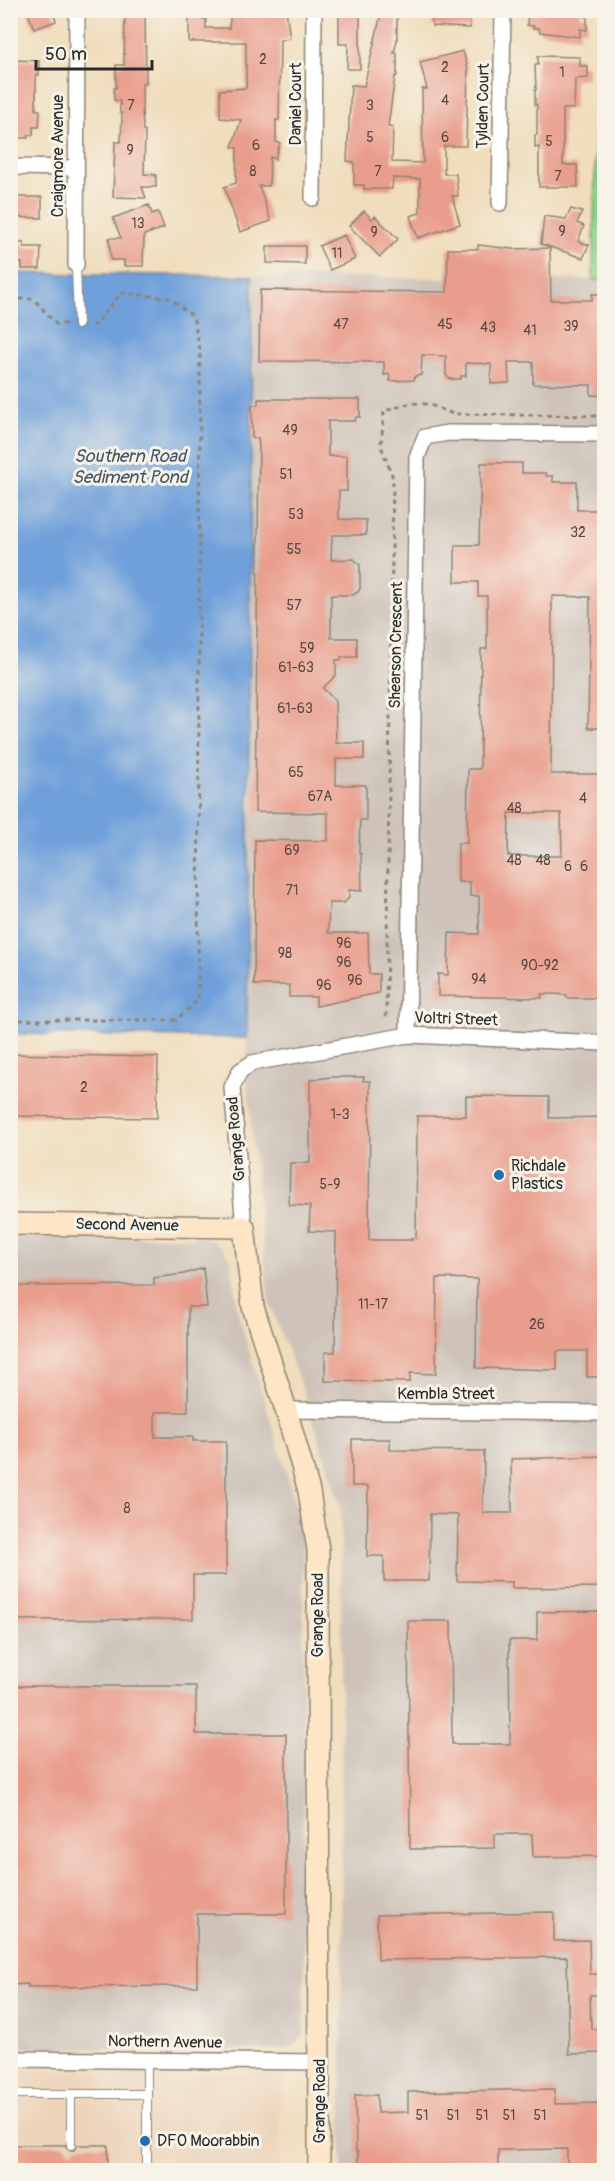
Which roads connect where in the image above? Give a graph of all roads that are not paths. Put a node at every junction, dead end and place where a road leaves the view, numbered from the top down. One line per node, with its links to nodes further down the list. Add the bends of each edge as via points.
1 (77, 10): 5 (street, Craigmore Avenue)
2 (314, 10): 6 (street, Daniel Court)
3 (503, 10): 7 (street, Tylden Court)
4 (10, 167): 5 (street)
5 (76, 168): 8 (street, Craigmore Avenue)
6 (313, 198)
7 (500, 203)
8 (76, 266): 9 (lane)
9 (78, 324)
10 (604, 434): 11 (street, Shearson Crescent, via 448,433 425,437 417,457)
11 (408, 1035): 12 (street, Voltri Street); 13 (street, Voltri Street, via 252,1063)
12 (604, 1043)
13 (240, 1071): 15 (street, Grange Road, via 232,1087)
14 (10, 1224): 15 (main road, Second Avenue)
15 (244, 1227): 16 (main road, Grange Road, via 253,1307)
16 (286, 1410): 17 (street, Kembla Street); 20 (main road, Grange Road, via 309,1491 318,1550)
17 (604, 1413)
18 (10, 2059): 19 (street, Northern Avenue)
19 (147, 2060): 20 (street, Northern Avenue); 23 (lane)
20 (320, 2062): 26 (main road, Grange Road)
21 (10, 2094): 22 (lane)
22 (71, 2094): 23 (lane); 24 (lane)
23 (147, 2094): 25 (lane)
24 (71, 2145)
25 (147, 2170)
26 (320, 2170)

